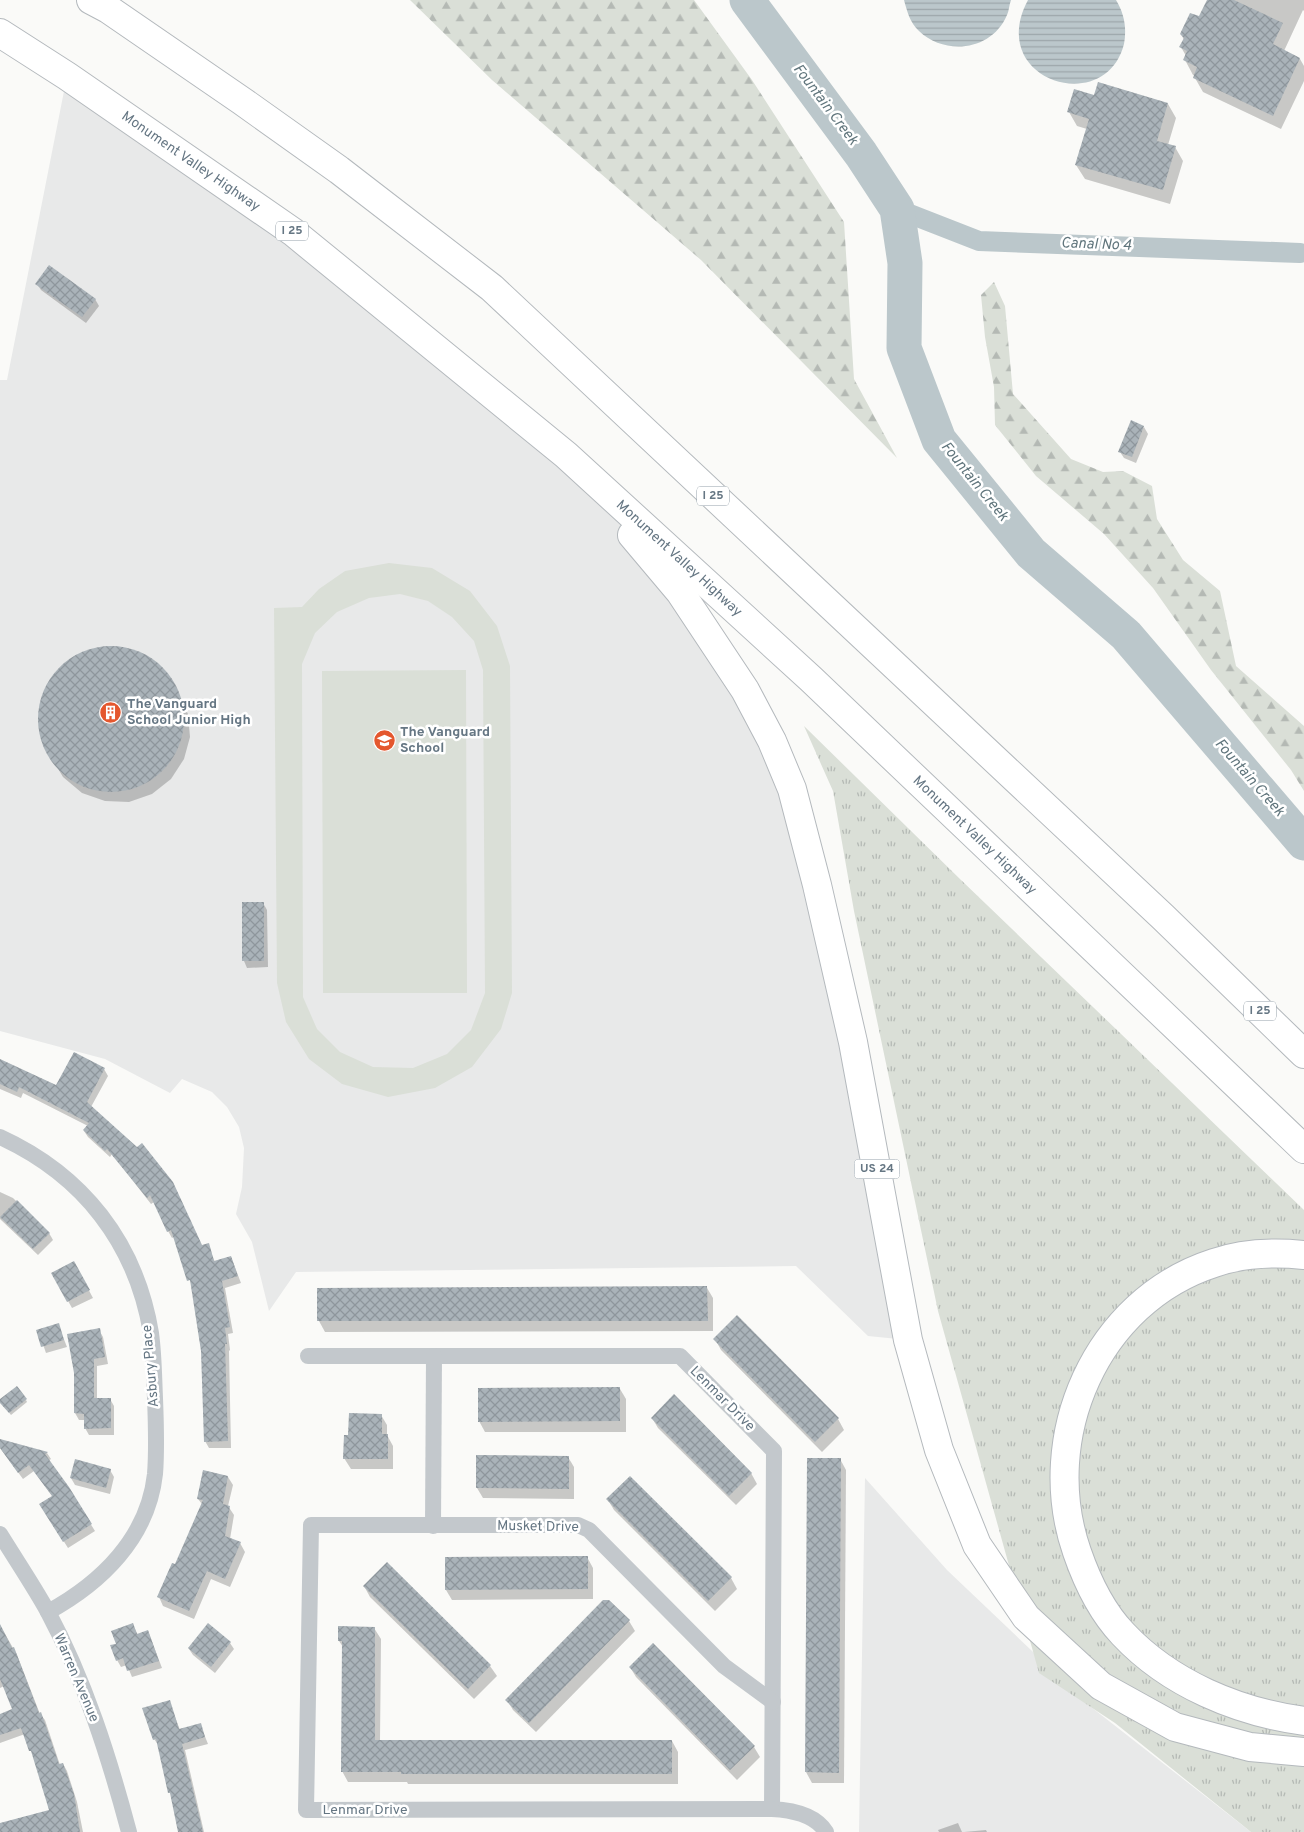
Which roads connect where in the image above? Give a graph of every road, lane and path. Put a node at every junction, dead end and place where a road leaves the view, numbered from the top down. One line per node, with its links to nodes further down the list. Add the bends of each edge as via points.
1 (91, 0): 4 (highway, I 25, via 339,170 492,288)
2 (0, 33): 3 (highway, Monument Valley Highway / I 25, via 293,232)
3 (566, 455): 8 (highway, Monument Valley Highway / I 25, via 811,679); 17 (highway, US 24, via 680,592 745,690 772,740 792,789 818,885 853,1042 908,1340 939,1450 977,1545 1026,1617 1101,1686 1176,1726 1250,1747)
4 (1216, 968): 5 (highway); 6 (highway, I 25)
5 (1304, 1044)
6 (1304, 1054)
7 (0, 1138): 14 (street, Asbury Place, via 38,1156 87,1198 108,1224 124,1251 145,1306 151,1334 156,1438 155,1474 150,1498 126,1548 108,1569 73,1598)
8 (1304, 1149)
9 (1304, 1255): 16 (highway, via 1281,1253 1215,1262 1188,1273 1157,1292 1124,1322 1094,1361 1077,1403 1067,1445 1064,1490 1067,1517 1080,1561 1091,1586 1122,1634 1169,1672 1227,1702)
10 (308, 1356): 11 (street, Lenmar Drive)
11 (434, 1356): 12 (street); 15 (street, Lenmar Drive, via 680,1356 774,1451)
12 (433, 1526): 15 (street, Musket Drive, via 578,1525 589,1530 724,1666); 18 (street, Lenmar Drive, via 310,1525 306,1810)
13 (0, 1534): 14 (street, Warren Avenue)
14 (48, 1612): 19 (street, Warren Avenue, via 100,1733)
15 (773, 1702): 18 (street, Lenmar Drive)
16 (1304, 1721)
17 (1304, 1752)
18 (772, 1809): 20 (street, Lenmar Drive, via 800,1813 813,1819)
19 (129, 1832)
20 (826, 1832)

